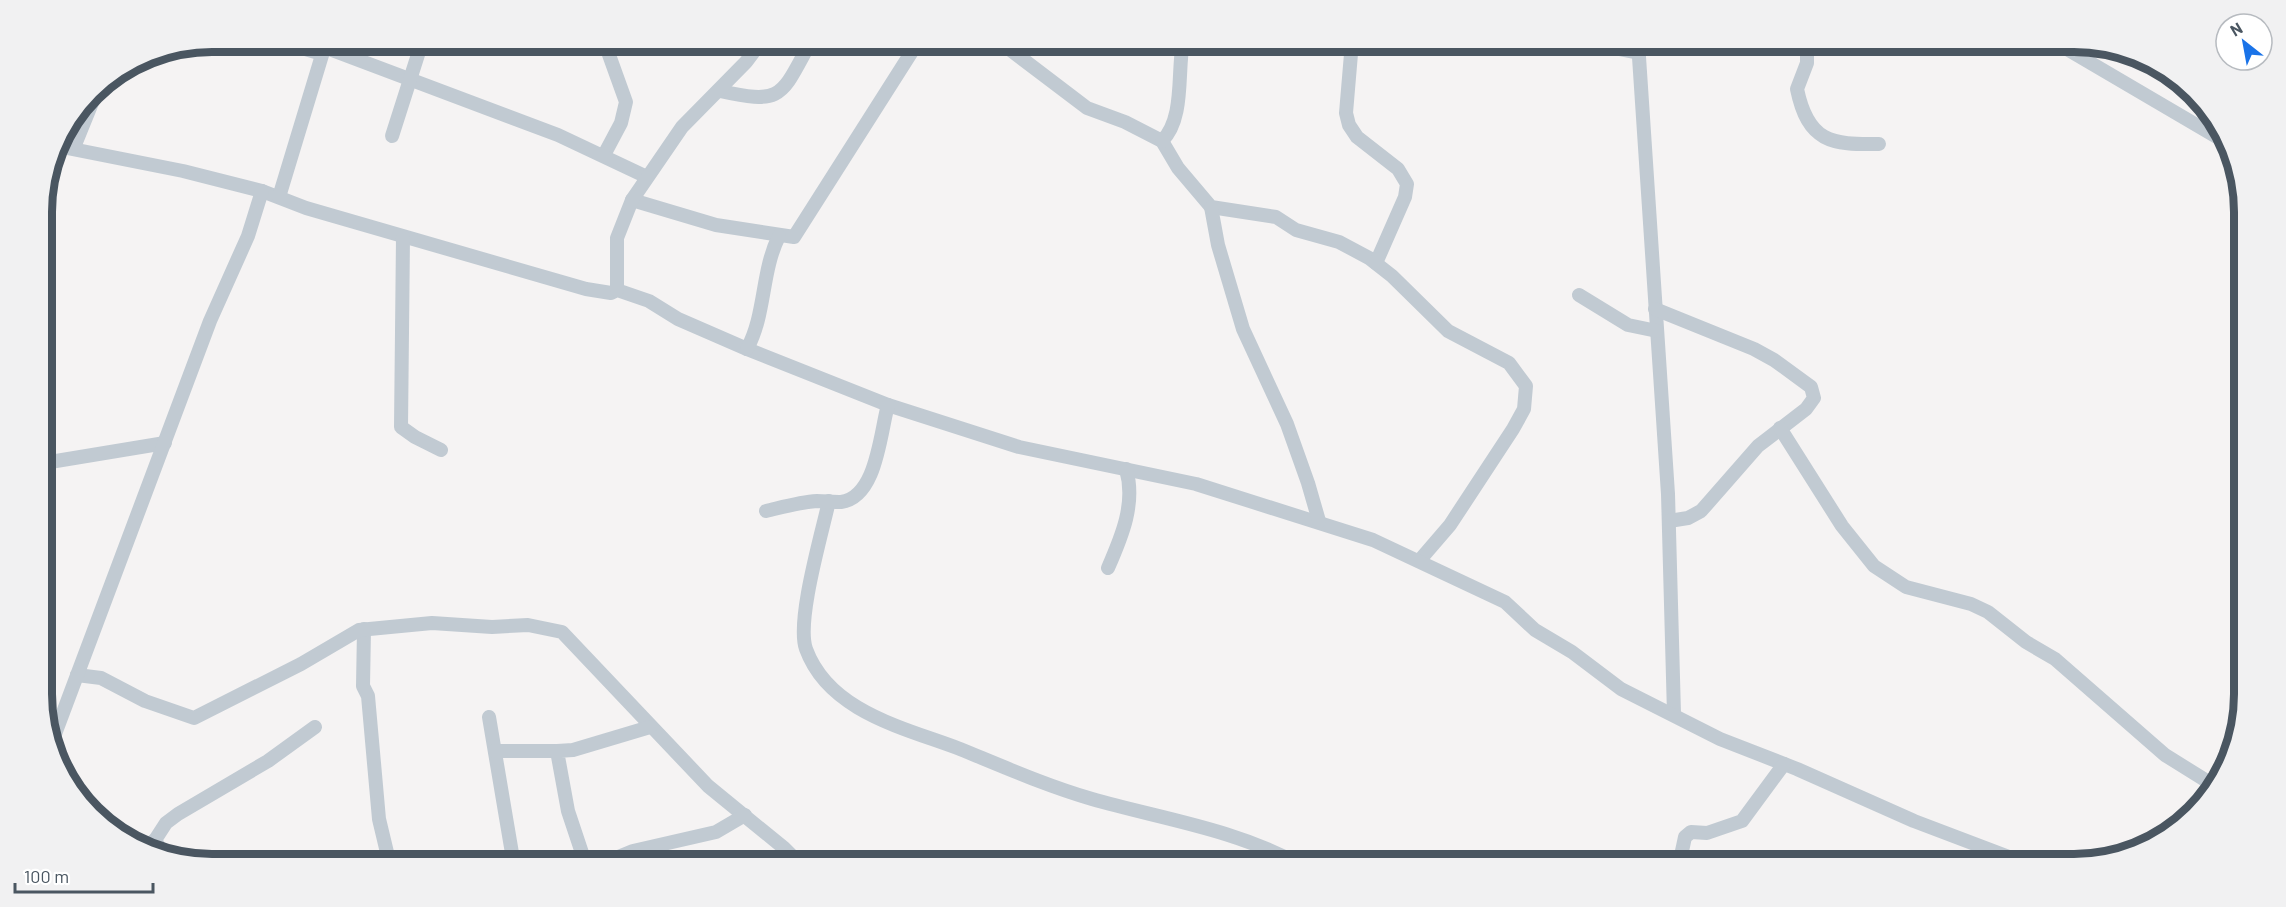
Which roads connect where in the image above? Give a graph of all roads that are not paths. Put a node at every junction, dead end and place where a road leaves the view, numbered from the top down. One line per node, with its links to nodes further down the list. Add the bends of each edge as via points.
1 (323, 52): 26 (street)
2 (336, 52): 14 (street)
3 (418, 52): 14 (street)
4 (608, 52): 23 (street, via 626,102 621,123)
5 (753, 52): 15 (street)
6 (805, 52): 15 (street, via 783,89 768,98)
7 (912, 52): 29 (street, via 800,230 794,237)
8 (1013, 52): 19 (street, via 1087,108)
9 (1183, 52): 19 (street, via 1173,119 1169,134)
10 (1351, 52): 31 (street, via 1346,112 1349,125 1357,137 1398,169 1407,184)
11 (1638, 52): 34 (street)
12 (1807, 52): 20 (street, via 1808,63 1797,89 1812,124 1827,140 1838,144)
13 (2072, 52): 17 (street)
14 (409, 77): 18 (street); 23 (street)
15 (720, 91): 24 (street, via 682,127)
16 (88, 112): 22 (street)
17 (2213, 135)
18 (392, 136)
19 (1162, 141): 28 (street, via 1178,168)
20 (1878, 144)
21 (67, 147): 22 (street)
22 (74, 147): 25 (street)
23 (604, 155): 24 (street)
24 (646, 177): 27 (street)
25 (262, 191): 26 (street); 39 (street, via 248,236 210,321)
26 (279, 197): 30 (street)
27 (632, 200): 29 (street, via 716,225); 32 (street, via 617,238)
28 (1211, 207): 31 (street, via 1276,217 1296,230 1339,242); 45 (street, via 1243,329 1287,424)
29 (779, 236): 36 (street, via 768,266 756,332)
30 (403, 237): 32 (street, via 586,289 611,293); 40 (street, via 401,427)
31 (1376, 263): 47 (street, via 1448,331 1509,363 1526,386 1524,409 1513,429 1450,525)
32 (617, 290): 36 (street, via 649,301 678,319)
33 (1579, 295): 35 (street, via 1628,325)
34 (1655, 309): 35 (street); 38 (street, via 1754,350 1811,387 1814,398 1806,409)
35 (1657, 332): 46 (street)
36 (747, 349): 37 (street)
37 (888, 405): 42 (street, via 1019,447); 43 (street, via 869,480 848,500)
38 (1780, 428): 46 (street, via 1743,461 1701,511); 59 (street, via 1842,526 1883,573 1905,587 1988,612 2055,659 2165,754)
39 (165, 443): 41 (street); 50 (street)
40 (441, 450)
41 (52, 462)
42 (1126, 469): 45 (street, via 1196,484); 48 (street, via 1131,485 1128,514)
43 (829, 501): 44 (street); 67 (street, via 805,611 805,646 813,665 836,693 891,725 1046,785 1221,832)
44 (766, 511)
45 (1319, 521): 47 (street)
46 (1669, 521): 51 (street)
47 (1419, 561): 51 (street, via 1505,602 1535,630 1621,689)
48 (1108, 568)
49 (364, 629): 50 (street, via 194,718 145,701 101,678); 54 (street, via 432,623 528,625 562,632); 62 (street, via 363,686 368,696 379,819)
50 (77, 675): 55 (street)
51 (1674, 714): 58 (street, via 1720,739)
52 (489, 717): 56 (street)
53 (315, 727): 61 (street, via 178,814)
54 (650, 727): 57 (street, via 573,750); 60 (street, via 708,786)
55 (57, 729)
56 (495, 751): 57 (street); 63 (street)
57 (557, 751): 64 (street, via 568,811)
58 (1784, 764): 68 (street, via 1743,821 1707,833 1691,832 1685,837); 69 (street)
59 (2207, 781)
60 (745, 815): 65 (street, via 716,832); 66 (street)
61 (152, 842)
62 (387, 854)
63 (512, 854)
64 (582, 854)
65 (626, 854)
66 (789, 854)
67 (1274, 854)
68 (1681, 854)
69 (2001, 854)

